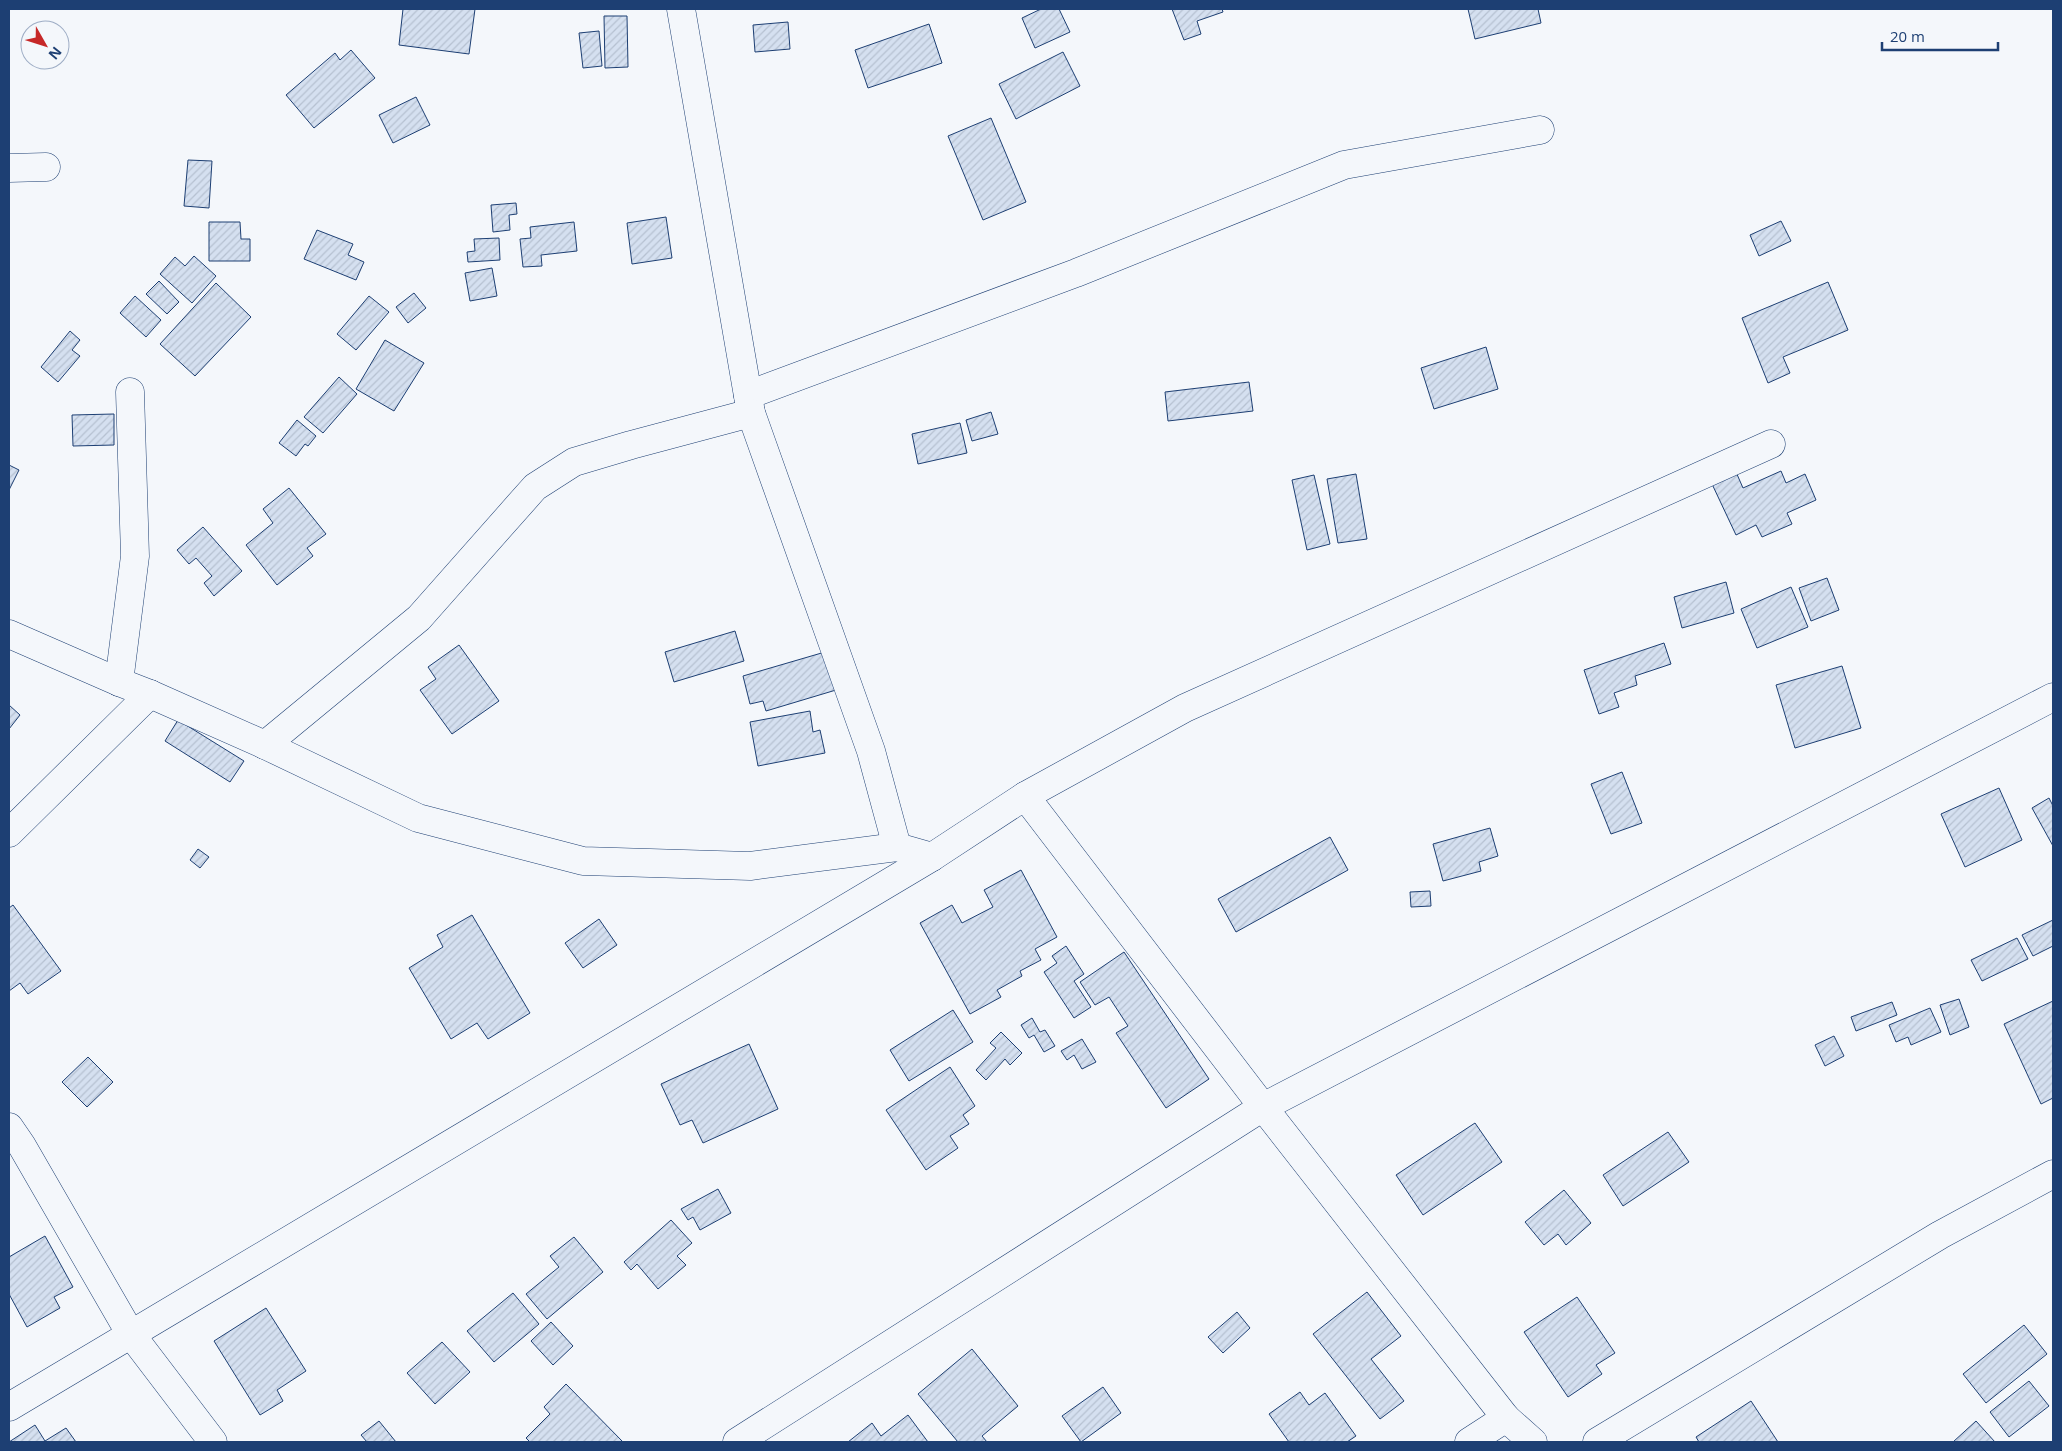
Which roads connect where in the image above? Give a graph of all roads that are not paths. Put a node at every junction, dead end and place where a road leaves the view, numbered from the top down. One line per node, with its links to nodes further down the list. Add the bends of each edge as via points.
1 (682, 9): 6 (street)
2 (1540, 130): 6 (street, via 1344,165)
3 (46, 167): 4 (street)
4 (9, 168)
5 (130, 392): 9 (street, via 135,556)
6 (749, 404): 12 (street, via 574,462 535,487 419,618); 15 (street, via 871,751)
7 (1771, 444): 13 (street, via 1186,708)
8 (9, 634): 9 (street)
9 (119, 682): 10 (street)
10 (150, 694): 12 (street); 14 (street)
11 (2053, 697): 17 (street)
12 (265, 745): 15 (street, via 418,818 583,861 750,866)
13 (1025, 796): 16 (street); 17 (street)
14 (9, 833)
15 (896, 847): 16 (street)
16 (932, 857): 20 (street)
17 (1264, 1107): 22 (street); 24 (street)
18 (9, 1127): 20 (street)
19 (2053, 1174): 27 (street, via 1940,1235)
20 (130, 1334): 21 (street); 23 (street)
21 (9, 1407)
22 (1506, 1418): 25 (street); 26 (street)
23 (213, 1442)
24 (737, 1442)
25 (1470, 1442)
26 (1533, 1442)
27 (1597, 1442)

